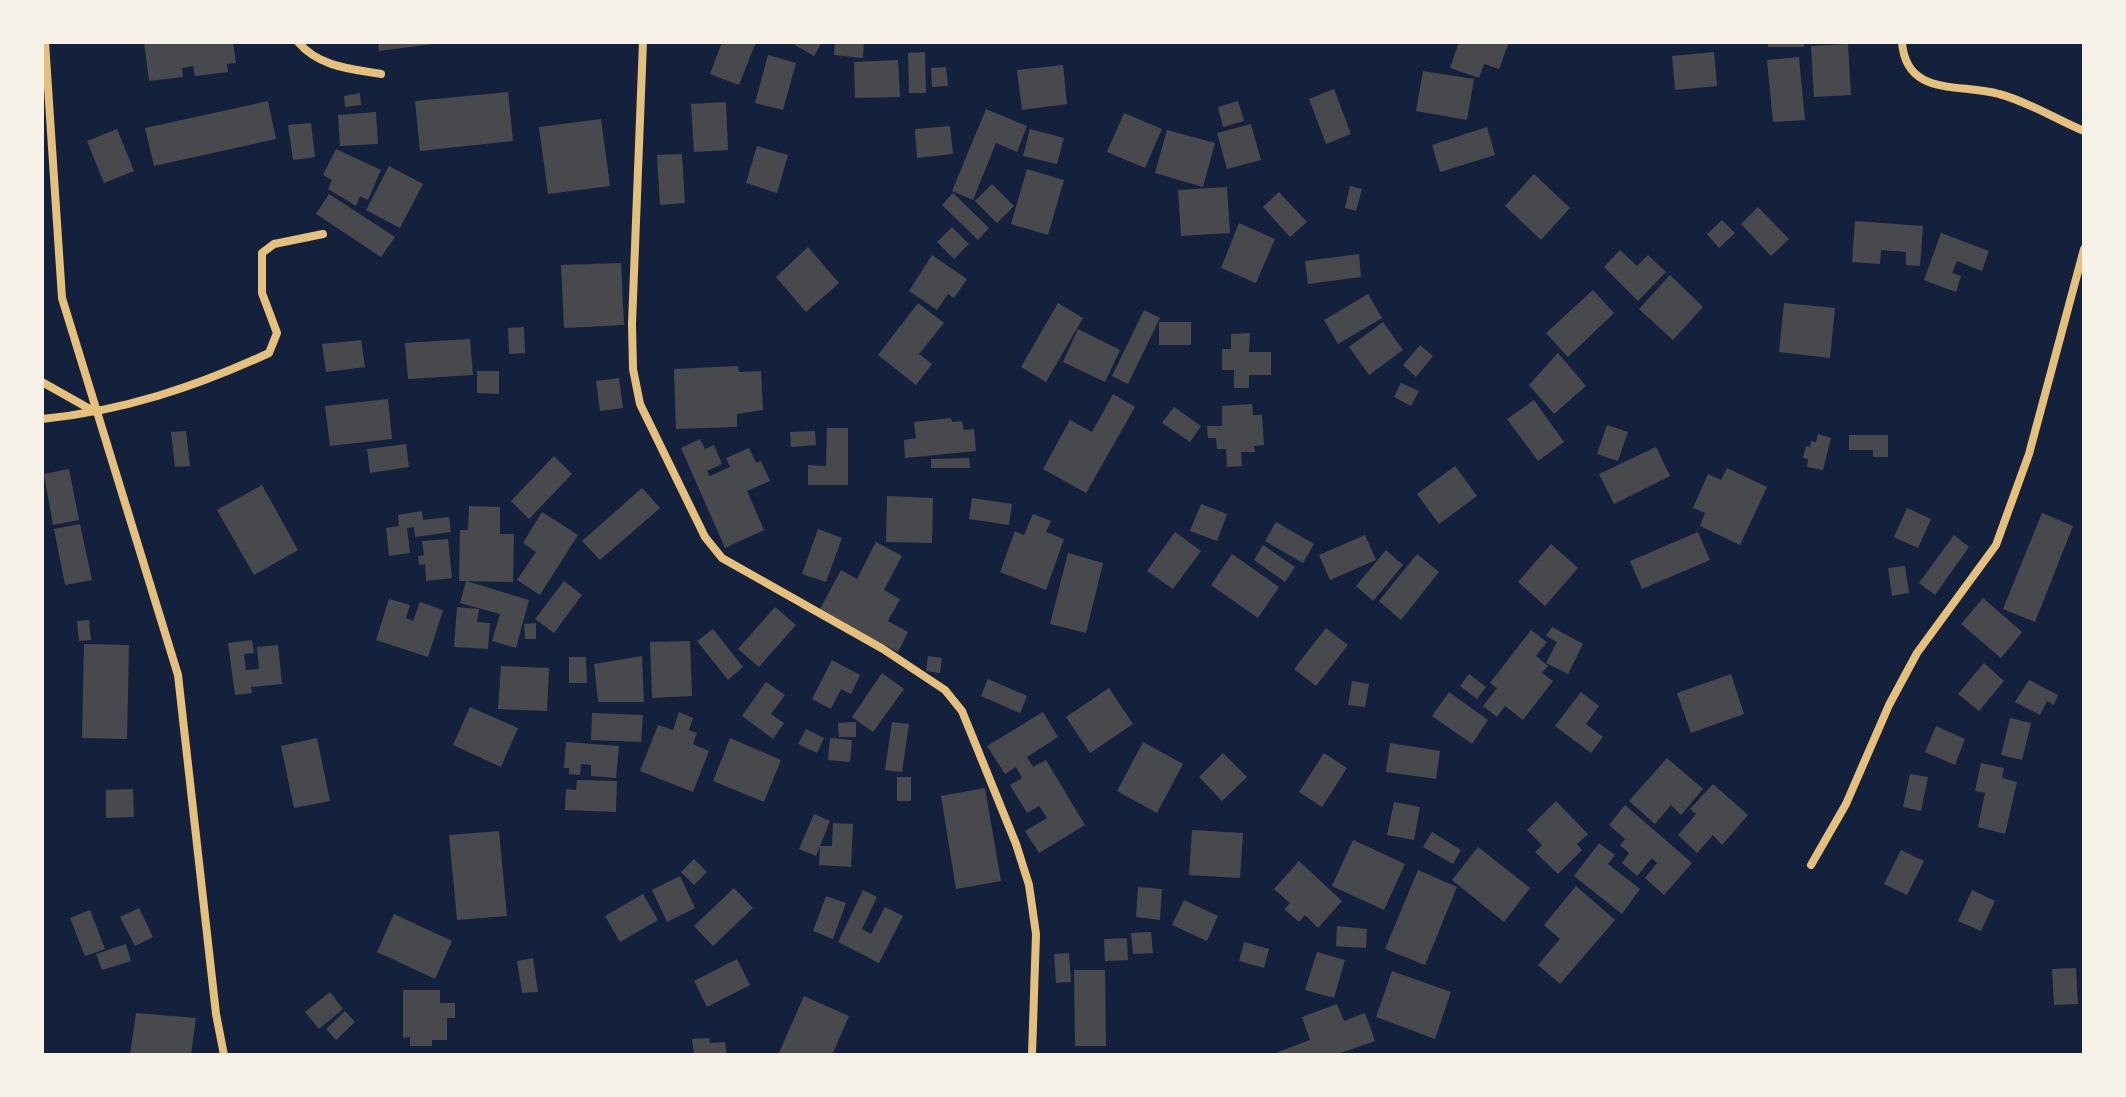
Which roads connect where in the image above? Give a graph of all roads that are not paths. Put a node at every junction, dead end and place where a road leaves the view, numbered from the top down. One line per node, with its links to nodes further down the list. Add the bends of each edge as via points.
1 (45, 42): 10 (street, via 59,277)
2 (298, 42): 5 (street, via 324,62)
3 (643, 42): 14 (street, via 632,324 640,404 705,537 722,558 883,649 945,690 962,711 1029,885 1036,934)
4 (1902, 42): 6 (street, via 1907,68 1918,78 2001,94)
5 (381, 74)
6 (2084, 131)
7 (323, 234): 10 (street, via 274,244 262,253 262,293 277,333 273,350 170,395)
8 (2084, 249): 12 (street, via 2029,454 1996,545 1917,653 1846,804)
9 (42, 382): 10 (street)
10 (98, 413): 11 (street); 13 (street, via 178,675)
11 (42, 419)
12 (1811, 865)
13 (224, 1055)
14 (1032, 1055)

